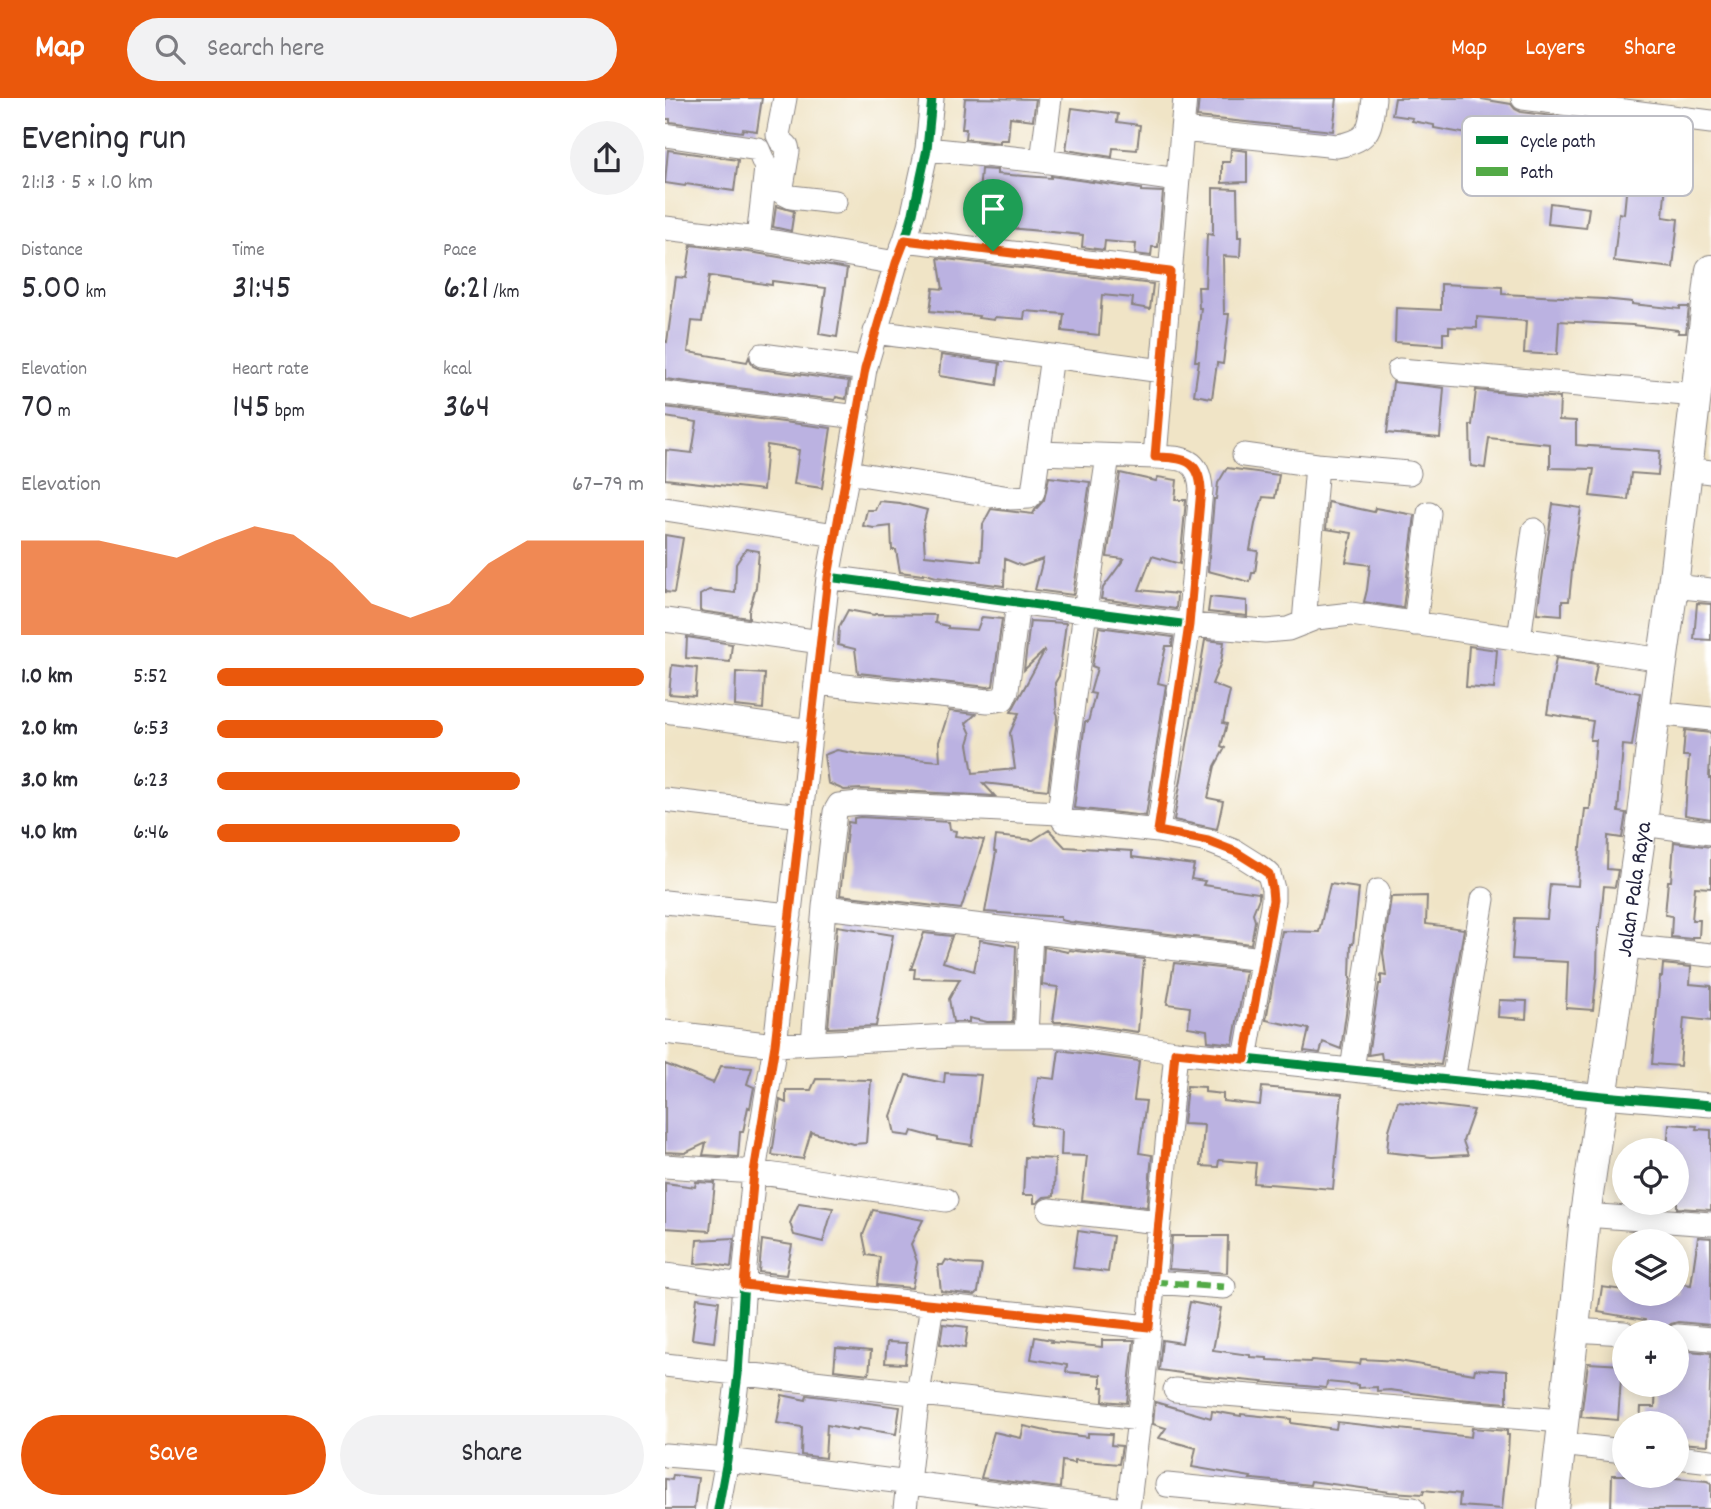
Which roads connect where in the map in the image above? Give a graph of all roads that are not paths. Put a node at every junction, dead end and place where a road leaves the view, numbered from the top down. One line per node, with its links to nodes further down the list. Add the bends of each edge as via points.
1 (785, 98): 12 (street, via 778,135)
2 (932, 98): 13 (street)
3 (1050, 98): 14 (street)
4 (1185, 98): 10 (street)
5 (1374, 98): 10 (street, via 1370,127 1364,135 1336,146)
6 (1523, 98): 7 (street)
7 (1664, 116)
8 (1693, 120): 9 (street)
9 (1711, 122)
10 (1182, 130): 16 (street)
11 (665, 135): 15 (street, via 758,149)
12 (781, 141): 15 (street); 17 (street, via 788,151 783,193)
13 (927, 149): 14 (street); 20 (street)
14 (1042, 161): 16 (street)
15 (766, 168): 19 (street)
16 (1178, 180): 23 (street)
17 (835, 202)
18 (665, 228): 19 (street)
19 (758, 239): 21 (street)
20 (905, 240): 21 (street); 23 (street)
21 (896, 263): 24 (street)
22 (1711, 270): 25 (main road, Jalan Pala Raya)
23 (1170, 272): 30 (street)
24 (875, 332): 27 (street); 28 (street)
25 (1707, 348): 32 (main road, Jalan Pala Raya)
26 (762, 355): 28 (street)
27 (1052, 356): 30 (street); 34 (street)
28 (865, 369): 33 (street)
29 (1399, 370): 32 (street)
30 (1162, 371): 37 (street)
31 (665, 393): 33 (street)
32 (1697, 395): 39 (main road, Jalan Pala Raya)
33 (858, 417): 40 (street)
34 (1038, 453): 36 (street); 40 (street, via 1029,497 1010,498)
35 (1244, 455): 38 (street)
36 (1108, 456): 37 (street); 50 (street)
37 (1155, 457): 54 (street, via 1191,462 1201,475)
38 (1317, 464): 41 (street); 52 (street)
39 (1699, 470): 47 (main road, Jalan Pala Raya)
40 (848, 472): 45 (street)
41 (1409, 473)
42 (665, 509): 45 (street)
43 (1429, 513): 53 (street)
44 (1534, 530): 55 (street)
45 (837, 535): 46 (street)
46 (828, 577): 49 (street); 56 (street)
47 (1672, 586): 48 (street); 57 (main road, Jalan Pala Raya)
48 (1711, 590)
49 (1018, 602): 50 (street); 58 (street, via 1003,699)
50 (1085, 611): 54 (street); 64 (street)
51 (665, 620): 56 (street)
52 (1304, 623): 53 (street, via 1351,614); 54 (street, via 1265,631)
53 (1415, 624): 55 (street)
54 (1189, 625): 67 (street)
55 (1519, 639): 57 (street)
56 (821, 642): 58 (street)
57 (1663, 660): 60 (main road, Jalan Pala Raya)
58 (816, 683): 62 (street)
59 (665, 710): 62 (street)
60 (1655, 713): 61 (street); 66 (main road, Jalan Pala Raya)
61 (1711, 719)
62 (811, 731): 65 (street)
63 (665, 800): 65 (street)
64 (1059, 813): 67 (street, via 1064,821); 72 (street, via 839,805)
65 (801, 816): 73 (street)
66 (1643, 824): 68 (street); 75 (main road, Jalan Pala Raya)
67 (1158, 831): 77 (street, via 1208,841 1236,852 1269,874 1273,900)
68 (1711, 834)
69 (1378, 891): 84 (street)
70 (1483, 899): 85 (street)
71 (665, 902): 73 (street)
72 (824, 907): 74 (street); 80 (street)
73 (790, 915): 81 (street)
74 (1031, 932): 77 (street); 79 (street)
75 (1625, 946): 76 (street); 86 (main road, Jalan Pala Raya)
76 (1711, 955)
77 (1262, 959): 83 (street)
78 (665, 1032): 81 (street)
79 (1026, 1036): 80 (street); 82 (street, via 1065,1036)
80 (813, 1043): 81 (street)
81 (775, 1045): 89 (street)
82 (1175, 1052): 83 (street); 93 (street)
83 (1245, 1059): 84 (street)
84 (1352, 1070): 85 (street)
85 (1453, 1081): 86 (street)
86 (1604, 1096): 87 (street); 92 (main road, Jalan Pala Raya)
87 (1711, 1105)
88 (665, 1166): 89 (street)
89 (754, 1172): 90 (street); 97 (street)
90 (946, 1200)
91 (1049, 1210): 93 (street)
92 (1585, 1215): 94 (street); 101 (main road, Jalan Pala Raya)
93 (1159, 1222): 96 (street)
94 (1711, 1224)
95 (665, 1275): 97 (street)
96 (1153, 1282): 98 (street); 100 (street)
97 (744, 1285): 99 (street); 106 (street)
98 (1224, 1287)
99 (932, 1305): 100 (street); 108 (street)
100 (1149, 1327): 109 (street)
101 (1574, 1330): 102 (street); 110 (main road, Jalan Pala Raya)
102 (1612, 1332)
103 (1689, 1337): 104 (street)
104 (1711, 1339)
105 (665, 1365): 106 (street)
106 (738, 1374): 108 (street); 114 (street)
107 (1175, 1390): 110 (street)
108 (918, 1394): 109 (street); 116 (street)
109 (1140, 1419): 121 (street)
110 (1561, 1433): 111 (street); 123 (main road, Jalan Pala Raya)
111 (1612, 1448)
112 (665, 1455): 114 (street)
113 (1689, 1458): 115 (street)
114 (727, 1460): 116 (street); 118 (street)
115 (1711, 1461)
116 (908, 1483): 119 (street); 120 (street)
117 (1167, 1485): 122 (street)
118 (718, 1509)
119 (905, 1509)
120 (1117, 1509)
121 (1128, 1509)
122 (1413, 1509)
123 (1553, 1509)

